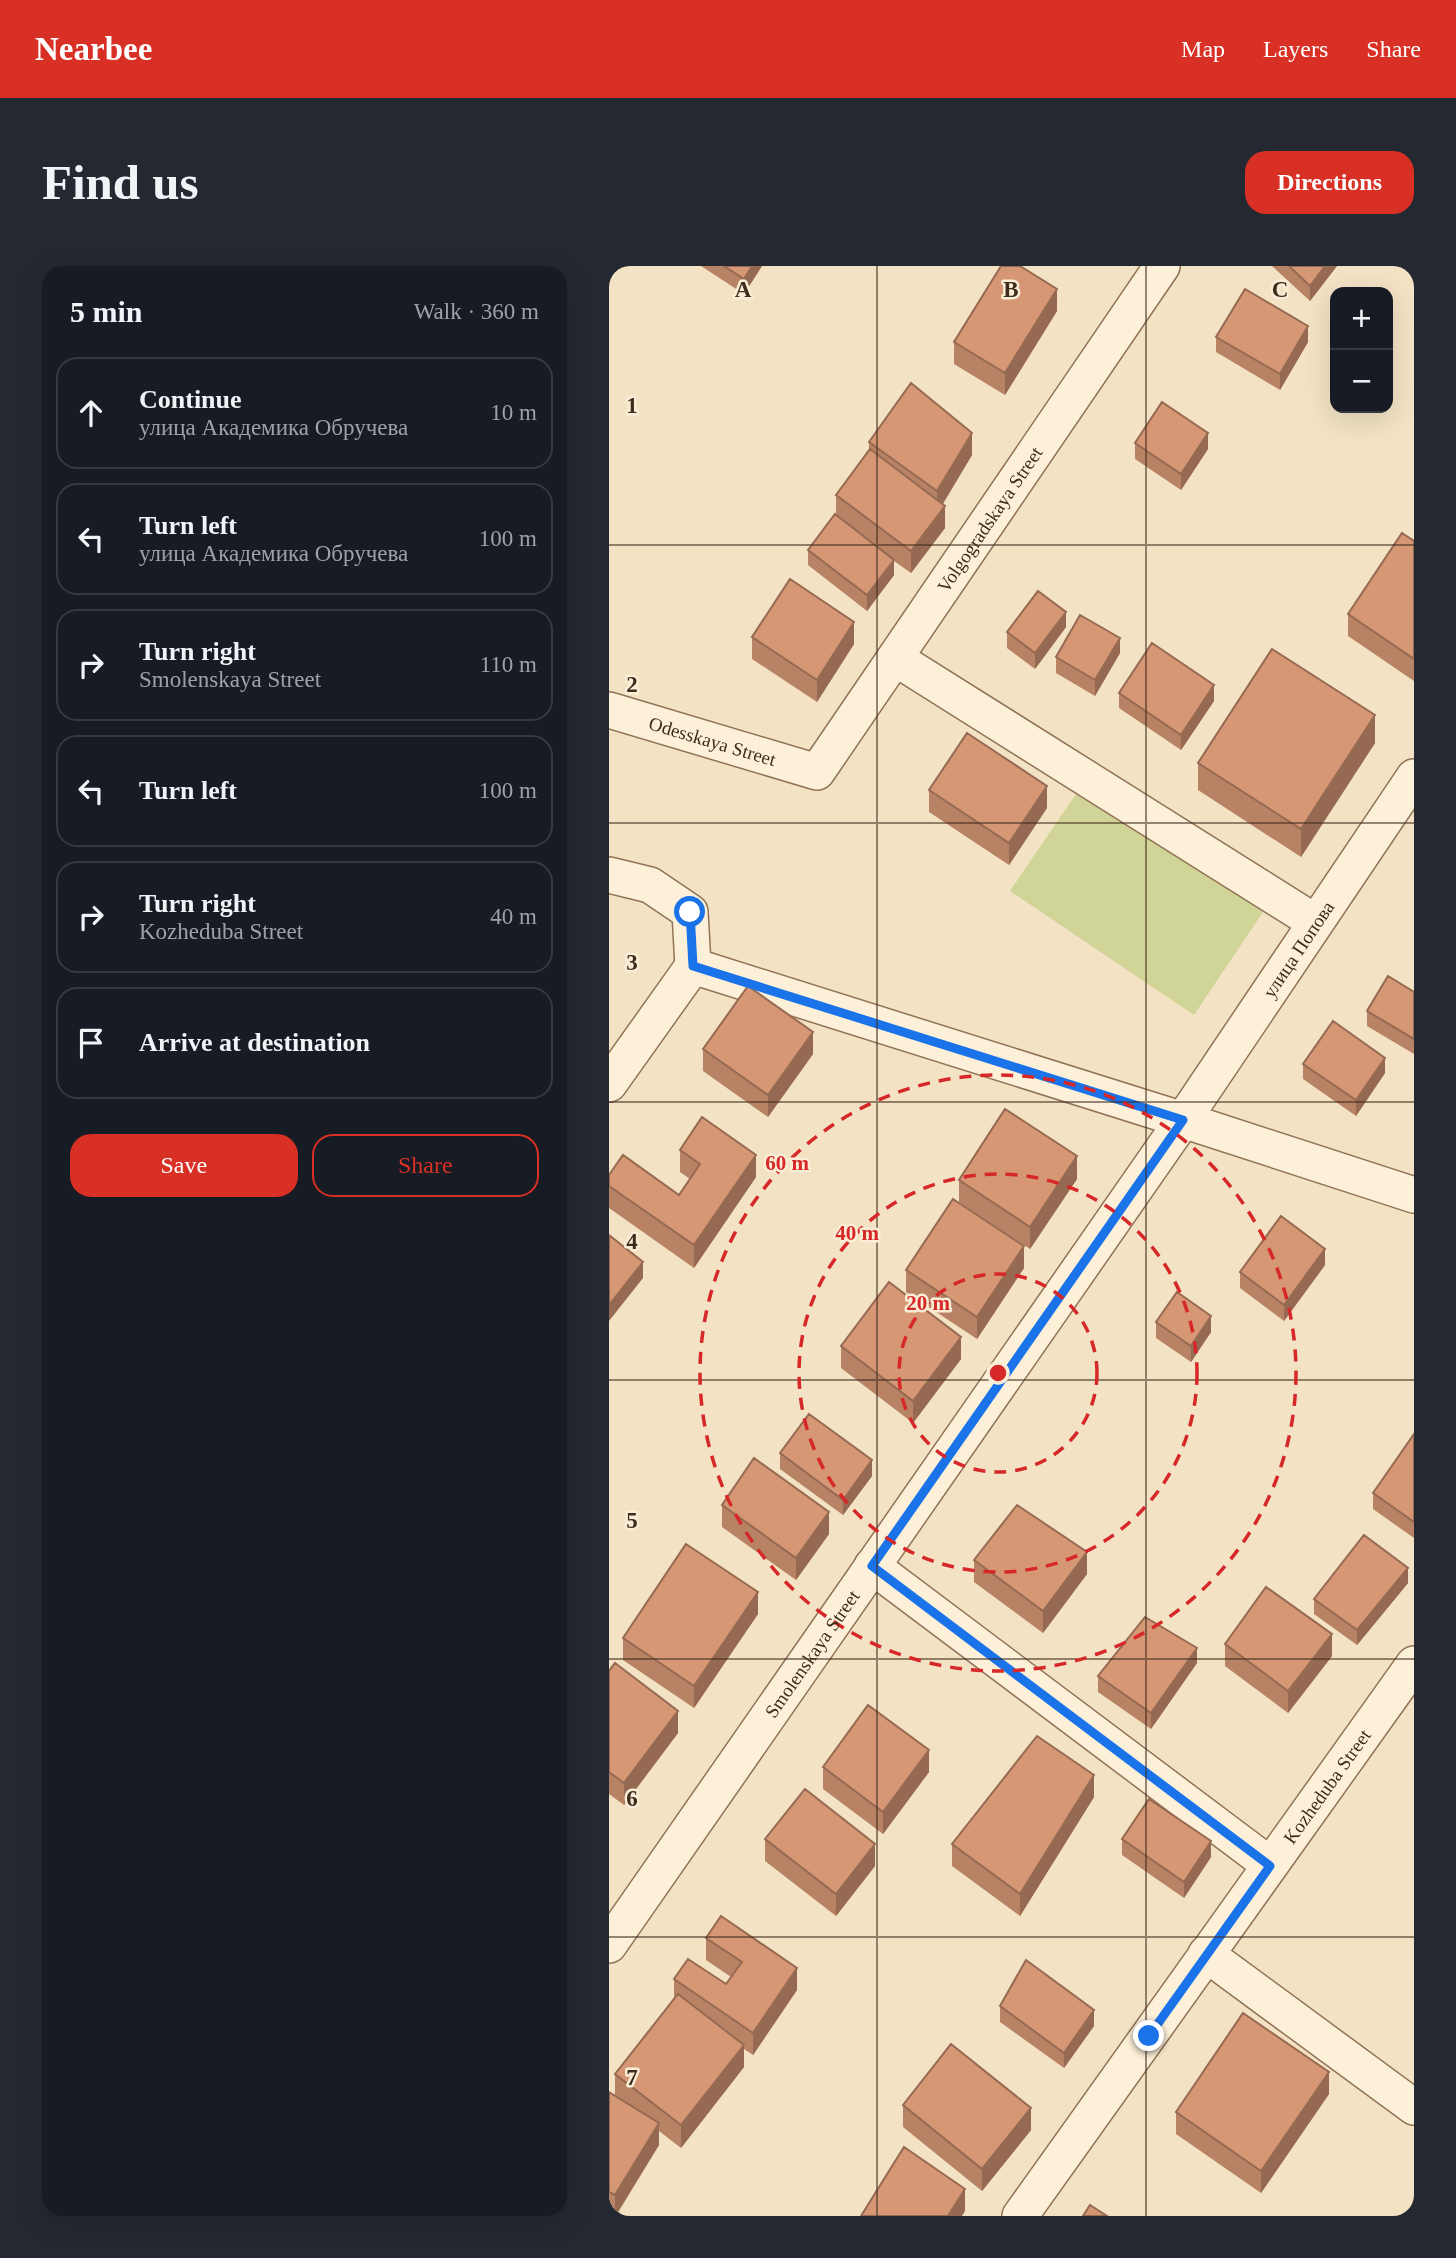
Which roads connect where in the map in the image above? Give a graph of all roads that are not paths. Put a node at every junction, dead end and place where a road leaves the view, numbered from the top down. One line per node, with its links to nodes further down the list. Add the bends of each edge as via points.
1 (1162, 266): 2 (street, Volgogradskaya Street)
2 (895, 658): 4 (street, Volgogradskaya Street); 7 (street)
3 (609, 710): 4 (street, Odesskaya Street)
4 (817, 772)
5 (1414, 778): 7 (street, улица Попова)
6 (609, 875): 8 (street, via 650,885 690,912)
7 (1315, 922): 10 (street, улица Попова)
8 (693, 966): 9 (street); 10 (street)
9 (609, 1084)
10 (1183, 1120): 11 (street); 12 (street, Smolenskaya Street)
11 (1414, 1195)
12 (872, 1566): 14 (street); 15 (street, Smolenskaya Street)
13 (1414, 1664): 14 (street, Kozheduba Street)
14 (1270, 1866): 16 (street, Kozheduba Street)
15 (609, 1945)
16 (1206, 1954): 17 (street); 18 (street, Kozheduba Street)
17 (1414, 2107)
18 (1020, 2216)

